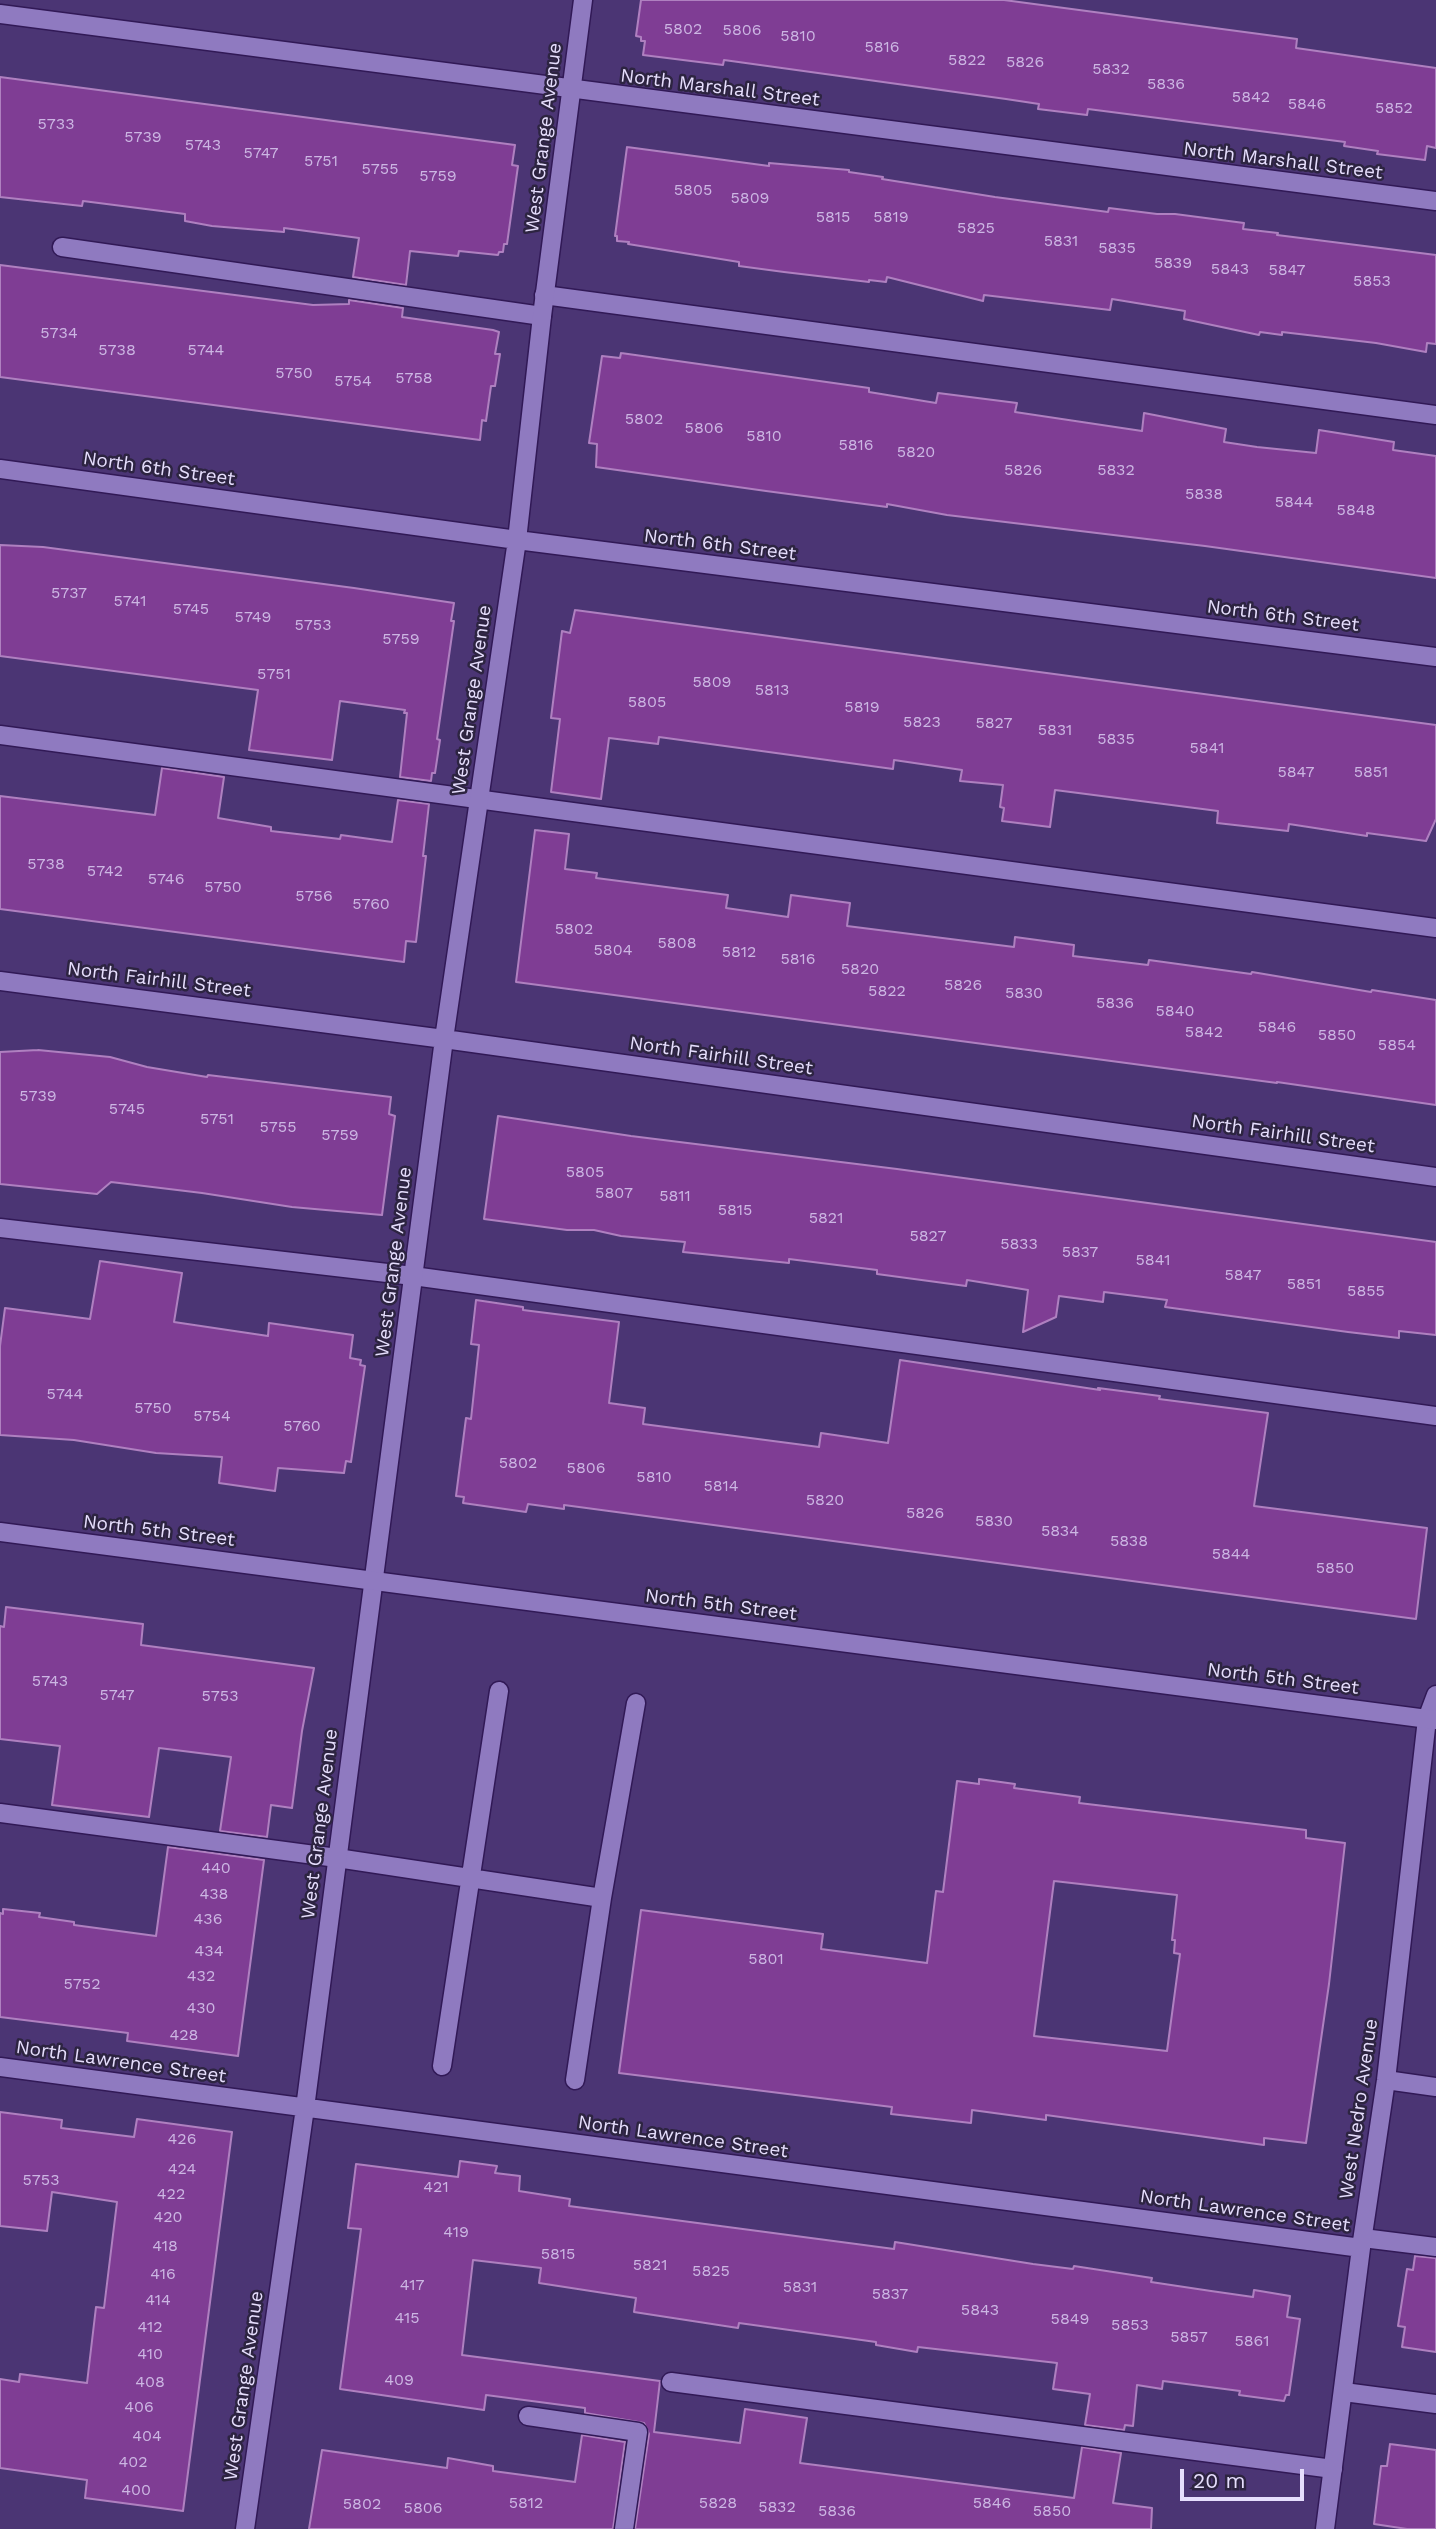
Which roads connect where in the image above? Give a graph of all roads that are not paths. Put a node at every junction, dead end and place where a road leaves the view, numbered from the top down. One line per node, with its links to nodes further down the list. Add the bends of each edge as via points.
1 (583, 0): 3 (street, West Grange Avenue)
2 (0, 14): 3 (street, North Marshall Street)
3 (571, 90): 4 (street, North Marshall Street); 6 (street, West Grange Avenue)
4 (1436, 201)
5 (62, 247): 7 (street)
6 (544, 295): 7 (street, West Grange Avenue); 8 (street)
7 (542, 316): 10 (street, West Grange Avenue)
8 (1436, 415)
9 (0, 469): 10 (street, North 6th Street)
10 (517, 540): 11 (street, North 6th Street); 13 (street, West Grange Avenue)
11 (1436, 657)
12 (0, 735): 13 (street)
13 (479, 799): 14 (street); 16 (street, West Grange Avenue)
14 (1436, 928)
15 (0, 981): 16 (street, North Fairhill Street)
16 (444, 1039): 17 (street, North Fairhill Street); 19 (street, West Grange Avenue)
17 (1436, 1177)
18 (0, 1228): 19 (street)
19 (413, 1276): 20 (street); 22 (street, West Grange Avenue)
20 (1436, 1416)
21 (0, 1532): 22 (street, North 5th Street)
22 (373, 1581): 26 (street, North 5th Street); 28 (street, West Grange Avenue)
23 (499, 1691): 29 (street)
24 (1436, 1695): 26 (street, West Nedro Avenue)
25 (636, 1703): 30 (street)
26 (1431, 1720): 34 (street, West Nedro Avenue)
27 (0, 1813): 28 (street)
28 (337, 1858): 29 (street); 36 (street, West Grange Avenue)
29 (471, 1879): 30 (street); 31 (street)
30 (602, 1898): 33 (street)
31 (442, 2066)
32 (0, 2067): 36 (street, North Lawrence Street)
33 (575, 2080)
34 (1386, 2080): 35 (street); 37 (street, West Nedro Avenue)
35 (1436, 2087)
36 (305, 2108): 37 (street, North Lawrence Street); 44 (street, West Grange Avenue)
37 (1362, 2243): 38 (street, North Lawrence Street); 40 (street, West Nedro Avenue)
38 (1436, 2247)
39 (671, 2382): 43 (street)
40 (1344, 2392): 41 (street); 43 (street, West Nedro Avenue)
41 (1436, 2404)
42 (528, 2416): 45 (street, via 638,2432)
43 (1333, 2469): 46 (street, West Nedro Avenue)
44 (245, 2529)
45 (624, 2529)
46 (1325, 2529)

